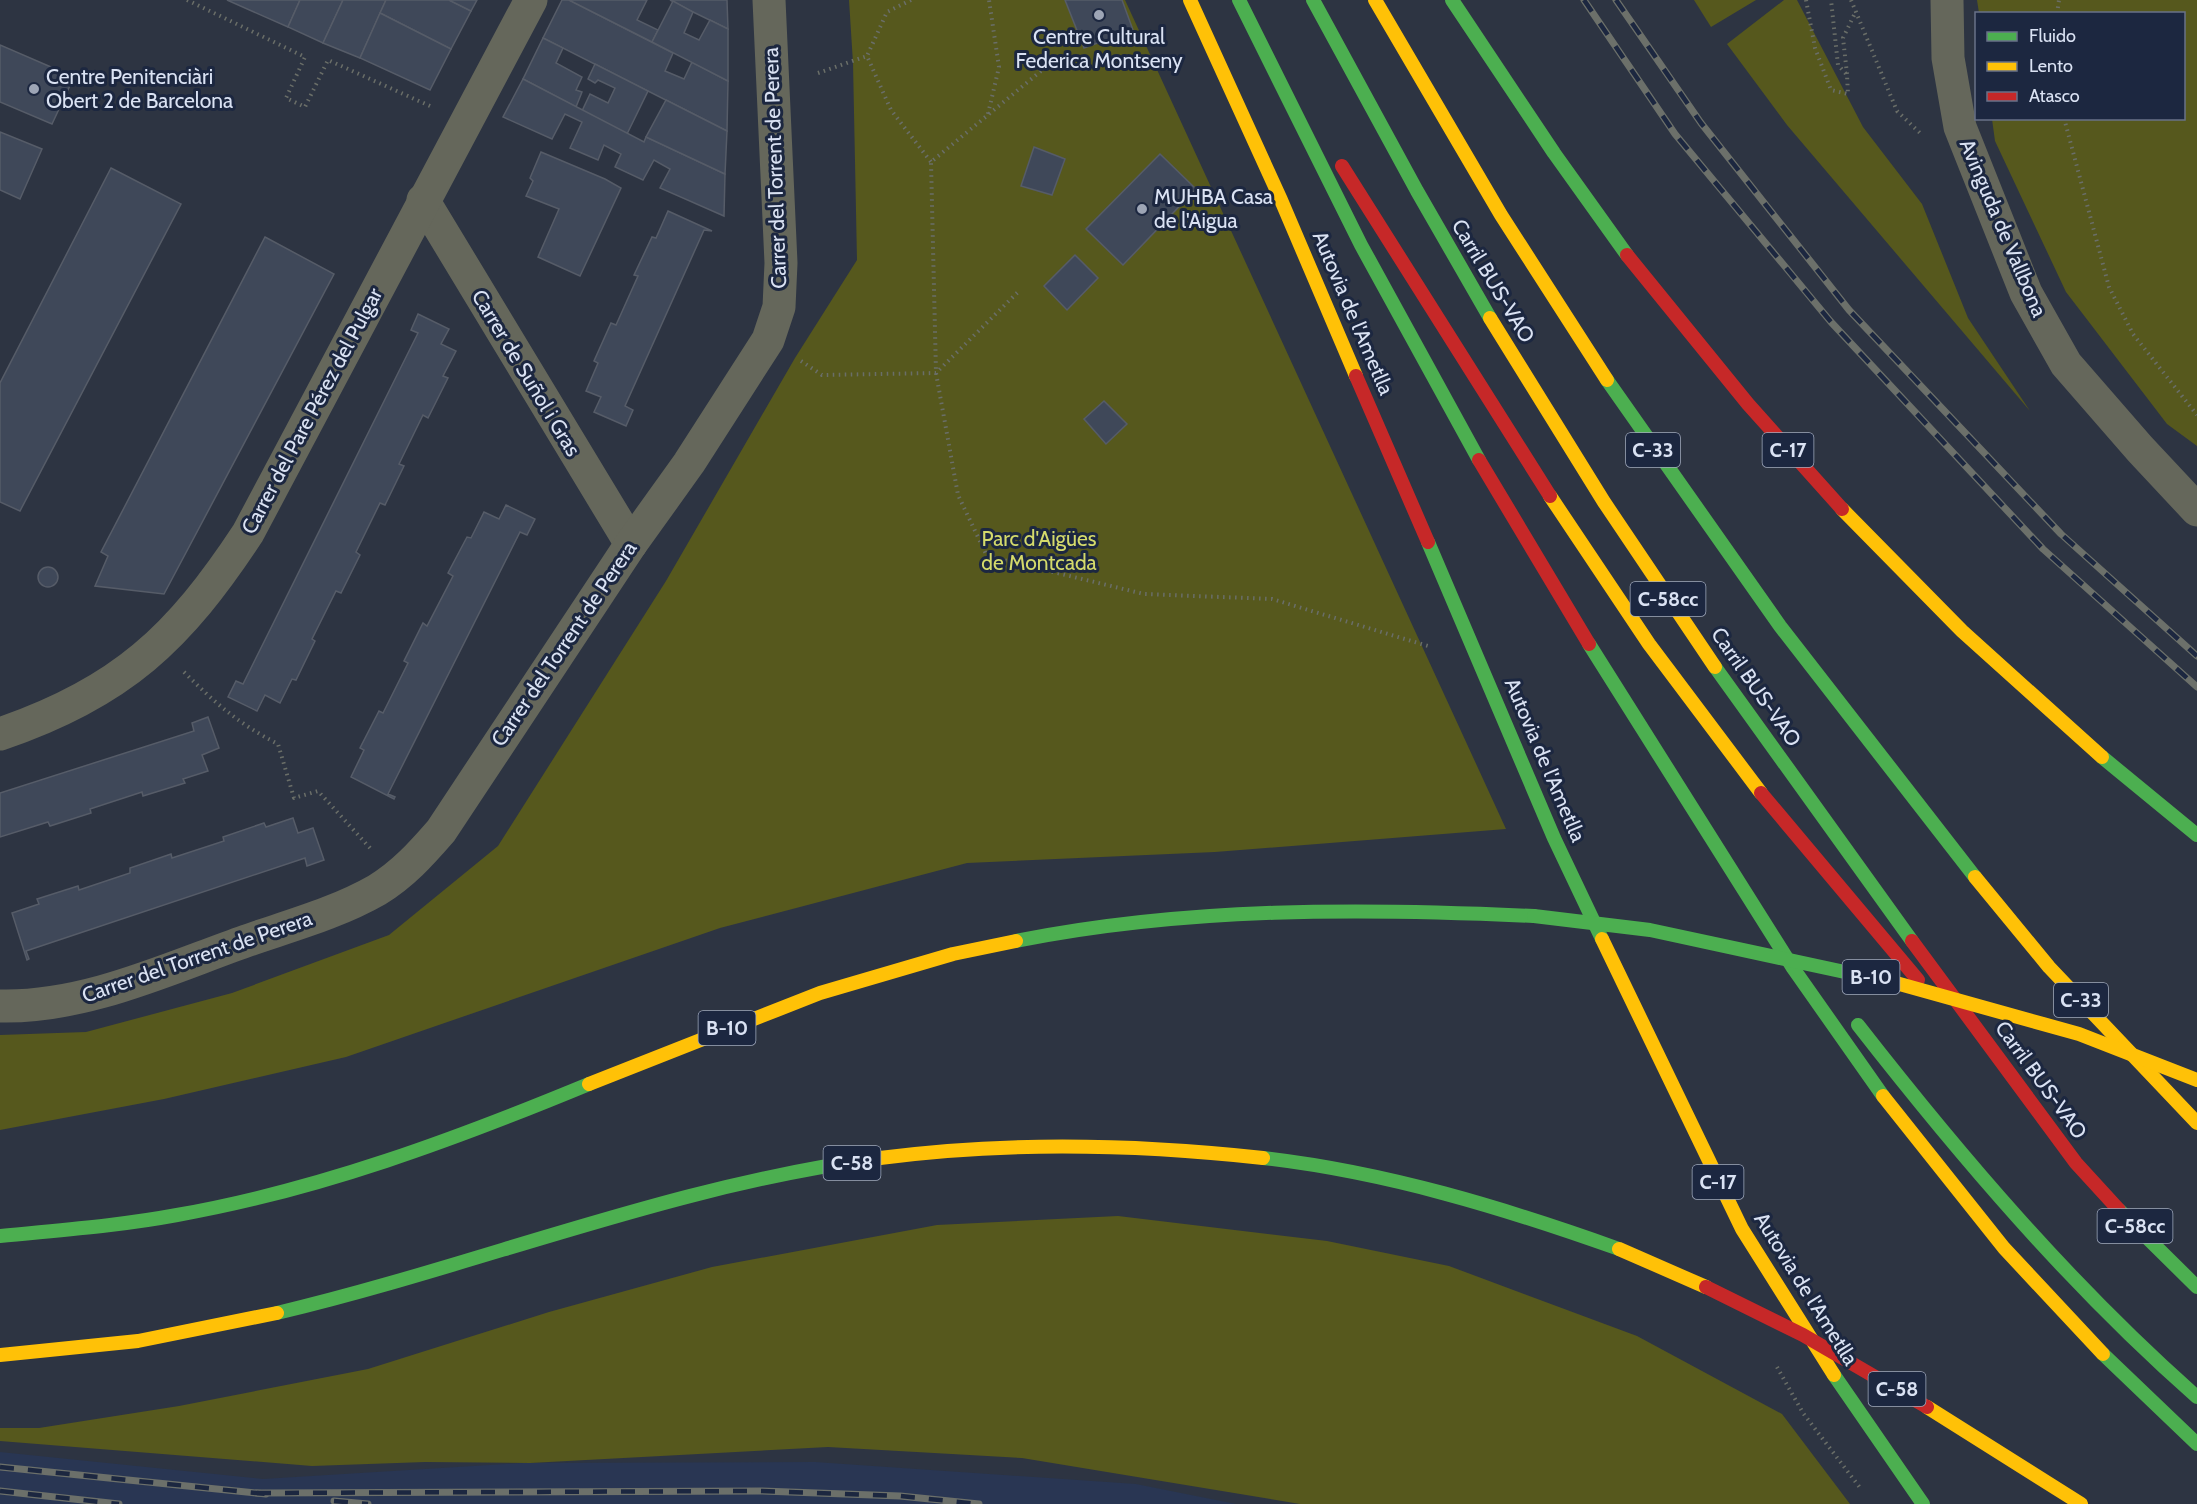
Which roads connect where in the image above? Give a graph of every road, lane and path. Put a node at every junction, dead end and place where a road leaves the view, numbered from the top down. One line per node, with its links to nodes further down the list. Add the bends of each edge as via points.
1 (187, 0): 21 (path, via 306,57 286,98 305,107 328,60)
2 (531, 0): 28 (street, Carrer del Pare Pérez del Pulgar)
3 (769, 0): 30 (street, Carrer del Torrent de Perera, via 781,263 779,307)
4 (911, 0): 17 (path, via 887,12)
5 (989, 0): 22 (path, via 999,67)
6 (1190, 0): 52 (highway, Autovia de l'Ametlla / C-17, via 1281,200 1554,838 1693,1132 1742,1229 1830,1369)
7 (1239, 0): 16 (highway)
8 (1313, 0): 46 (highway, Carril BUS-VAO / C-58cc, via 1439,231 1603,501 1731,690)
9 (1375, 0): 45 (highway, C-33, via 1513,237 1674,483 1855,727 2028,943)
10 (1452, 0): 38 (highway, C-17, via 1617,242 1713,364 1812,477 1981,648)
11 (1806, 0): 20 (path, via 1815,48 1831,90 1848,94)
12 (1831, 0): 20 (path, via 1838,65)
13 (1851, 0): 15 (path)
14 (1947, 0): 33 (street, Avinguda de Vallbona, via 1948,58 1960,127 2026,293 2066,364)
15 (1856, 11): 20 (path, via 1844,38); 24 (path, via 1897,111)
16 (1254, 30): 25 (highway); 40 (highway, via 1440,391 1528,543)
17 (867, 56): 19 (path); 27 (path, via 891,110)
18 (1041, 71): 22 (path)
19 (818, 73)
20 (1847, 75)
21 (434, 108)
22 (988, 115): 27 (path)
23 (2065, 120): 32 (path, via 2109,287 2133,334)
24 (1922, 136)
25 (1324, 138)
26 (1337, 158): 46 (highway, via 1627,612 1714,731 1826,874)
27 (931, 162): 31 (path)
28 (423, 200): 34 (street, Carrer de Suñol i Gras); 37 (street, Carrer del Pare Pérez del Pulgar, via 248,533 215,584 178,628 126,673 80,701)
29 (1019, 291): 31 (path)
30 (768, 340): 31 (path, via 822,375); 34 (street, Carrer del Torrent de Perera)
31 (936, 373): 35 (path, via 958,495 987,556 1144,594 1272,599)
32 (2197, 415)
33 (2197, 510)
34 (631, 544): 42 (street, Carrer del Torrent de Perera, via 441,831 411,866 377,890 331,911 121,986 65,1001)
35 (1430, 647)
36 (183, 671): 39 (path, via 220,708 278,744 294,798 318,791)
37 (0, 734)
38 (2197, 835)
39 (368, 846)
40 (1728, 865): 41 (highway); 51 (highway, via 1832,1026 1970,1207 2105,1356)
41 (1823, 981)
42 (0, 1006)
43 (1852, 1017): 50 (highway, via 1930,1118 2006,1205 2153,1358)
44 (2197, 1080): 47 (highway, B-10, bridge, via 2079,1034 1985,1006 1876,978 1650,930 1534,916 1332,909 1139,922 1047,936 876,975 793,1002 465,1133 300,1186 135,1222)
45 (2197, 1123)
46 (2076, 1163): 48 (highway, Carril BUS-VAO / C-58cc)
47 (0, 1236)
48 (2197, 1287)
49 (0, 1355): 53 (highway, C-58, bridge, via 106,1345 263,1316 642,1208 800,1172 885,1158 1003,1146 1121,1146 1221,1152 1439,1190 1576,1232 1706,1287 1816,1342)
50 (2197, 1397)
51 (2197, 1444)
52 (1923, 1504)
53 (2081, 1504)

